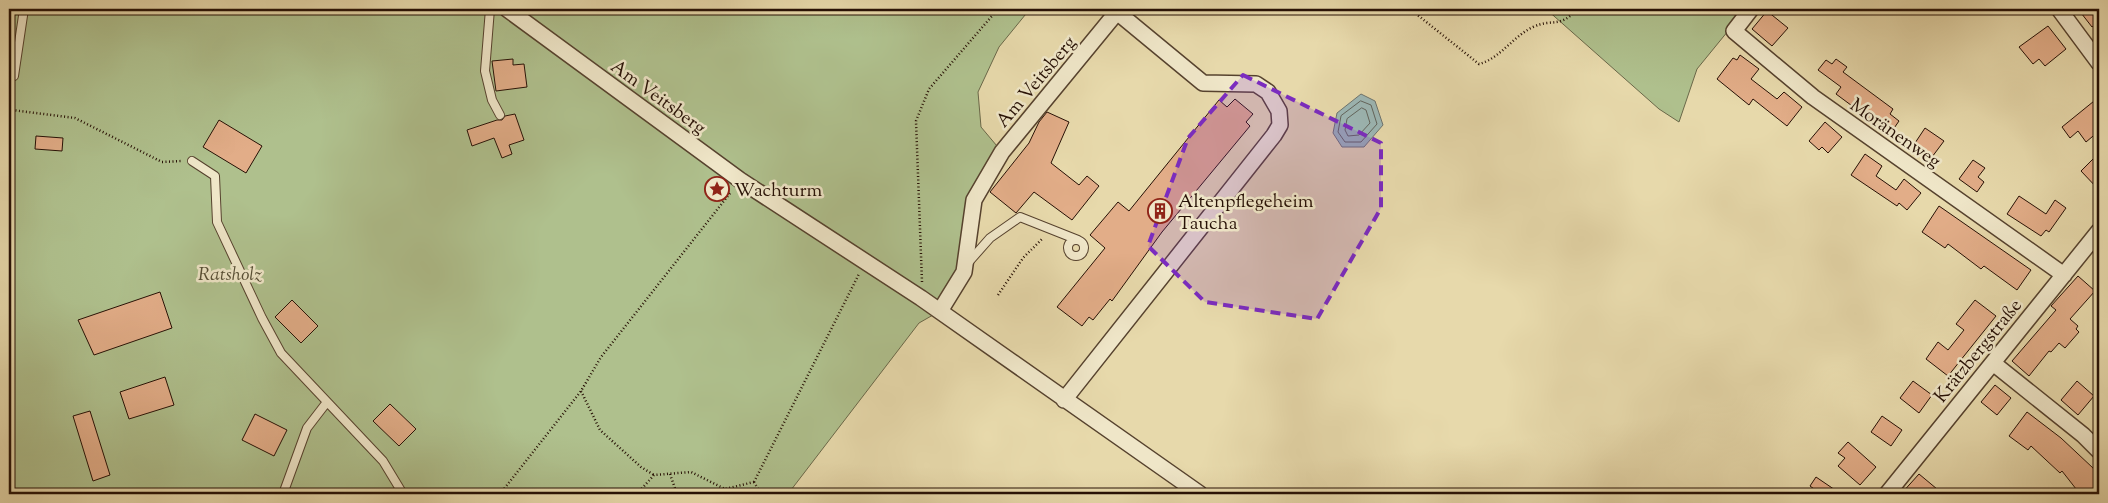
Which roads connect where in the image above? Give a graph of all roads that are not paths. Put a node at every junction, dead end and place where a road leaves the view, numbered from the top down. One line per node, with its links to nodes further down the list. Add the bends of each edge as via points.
1 (24, 9): 7 (lane)
2 (490, 9): 8 (lane, via 485,71 492,100)
3 (507, 9): 14 (street, Am Veitsberg, via 740,180)
4 (1751, 9): 13 (street, Moränenweg, via 1734,31 1813,97)
5 (2059, 9): 6 (street)
6 (2099, 63)
7 (14, 76)
8 (500, 115)
9 (192, 160): 17 (lane, via 216,176 217,222 281,353)
10 (2099, 231): 13 (street, Krätzbergstraße)
11 (1078, 240): 12 (lane, via 1020,217 990,238)
12 (966, 265): 14 (street, Am Veitsberg); 16 (street, Am Veitsberg, via 974,200 1002,152 1117,12 1202,83 1256,84 1274,100 1280,111 1280,125 1274,135)
13 (2064, 274): 15 (street, Krätzbergstraße)
14 (940, 311): 16 (street, Am Veitsberg)
15 (1993, 363): 18 (street); 22 (street, Krätzbergstraße)
16 (1064, 400): 21 (street, Am Veitsberg)
17 (327, 402): 19 (lane, via 307,428); 20 (lane, via 383,461)
18 (2099, 451)
19 (284, 494)
20 (403, 494)
21 (1200, 494)
22 (1887, 494)

